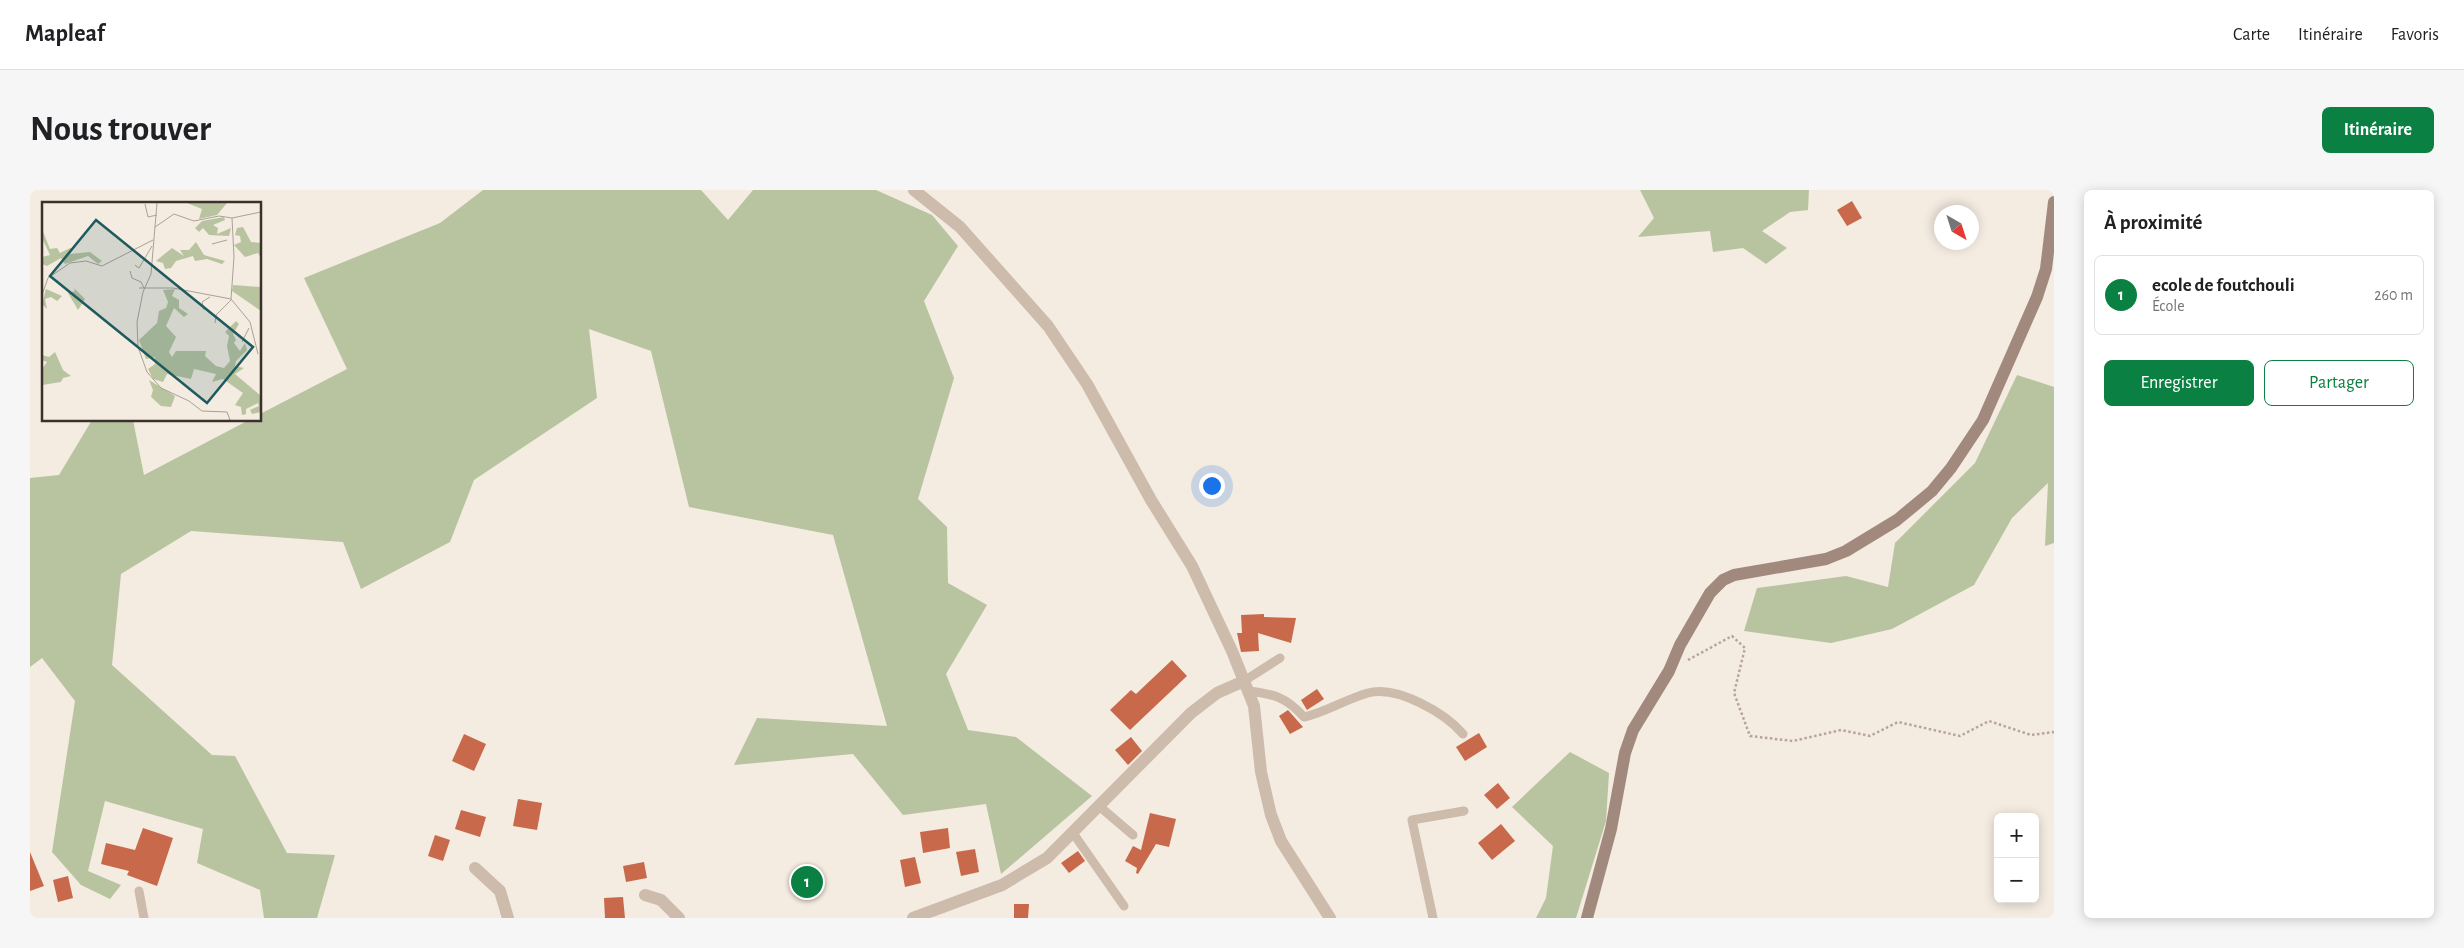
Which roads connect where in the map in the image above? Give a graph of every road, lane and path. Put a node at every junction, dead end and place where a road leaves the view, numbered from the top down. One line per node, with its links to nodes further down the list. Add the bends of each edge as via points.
1 (914, 190): 5 (street, via 965,232 1048,326 1087,384 1151,500 1192,566)
2 (2054, 202): 4 (street, via 2046,270 2037,297 1983,420 1952,468 1932,491 1897,520 1846,551 1826,559 1734,575 1723,580 1710,593)
3 (1280, 658): 5 (lane)
4 (1669, 671): 6 (path, via 1732,636 1745,648 1734,693 1750,736 1793,741 1841,730 1870,736 1898,722 1960,736 1989,721 2031,735); 22 (street, via 1633,730 1625,753 1611,829)
5 (1246, 686): 7 (lane, via 1292,704 1304,717 1370,692 1400,693 1452,721); 8 (street, via 1217,693 1203,703); 20 (street, via 1254,706 1261,772 1271,815 1281,841)
6 (2054, 732)
7 (1463, 734)
8 (1099, 806): 10 (street); 11 (lane)
9 (1464, 812): 21 (lane, via 1412,820)
10 (1073, 833): 15 (lane); 19 (street, via 1047,858 1018,877 982,894)
11 (1133, 835)
12 (475, 868): 17 (street, via 500,891)
13 (139, 891): 16 (lane)
14 (645, 895): 18 (street, via 661,900)
15 (1124, 906)
16 (144, 918)
17 (508, 918)
18 (679, 918)
19 (914, 918)
20 (1330, 918)
21 (1433, 918)
22 (1587, 918)

